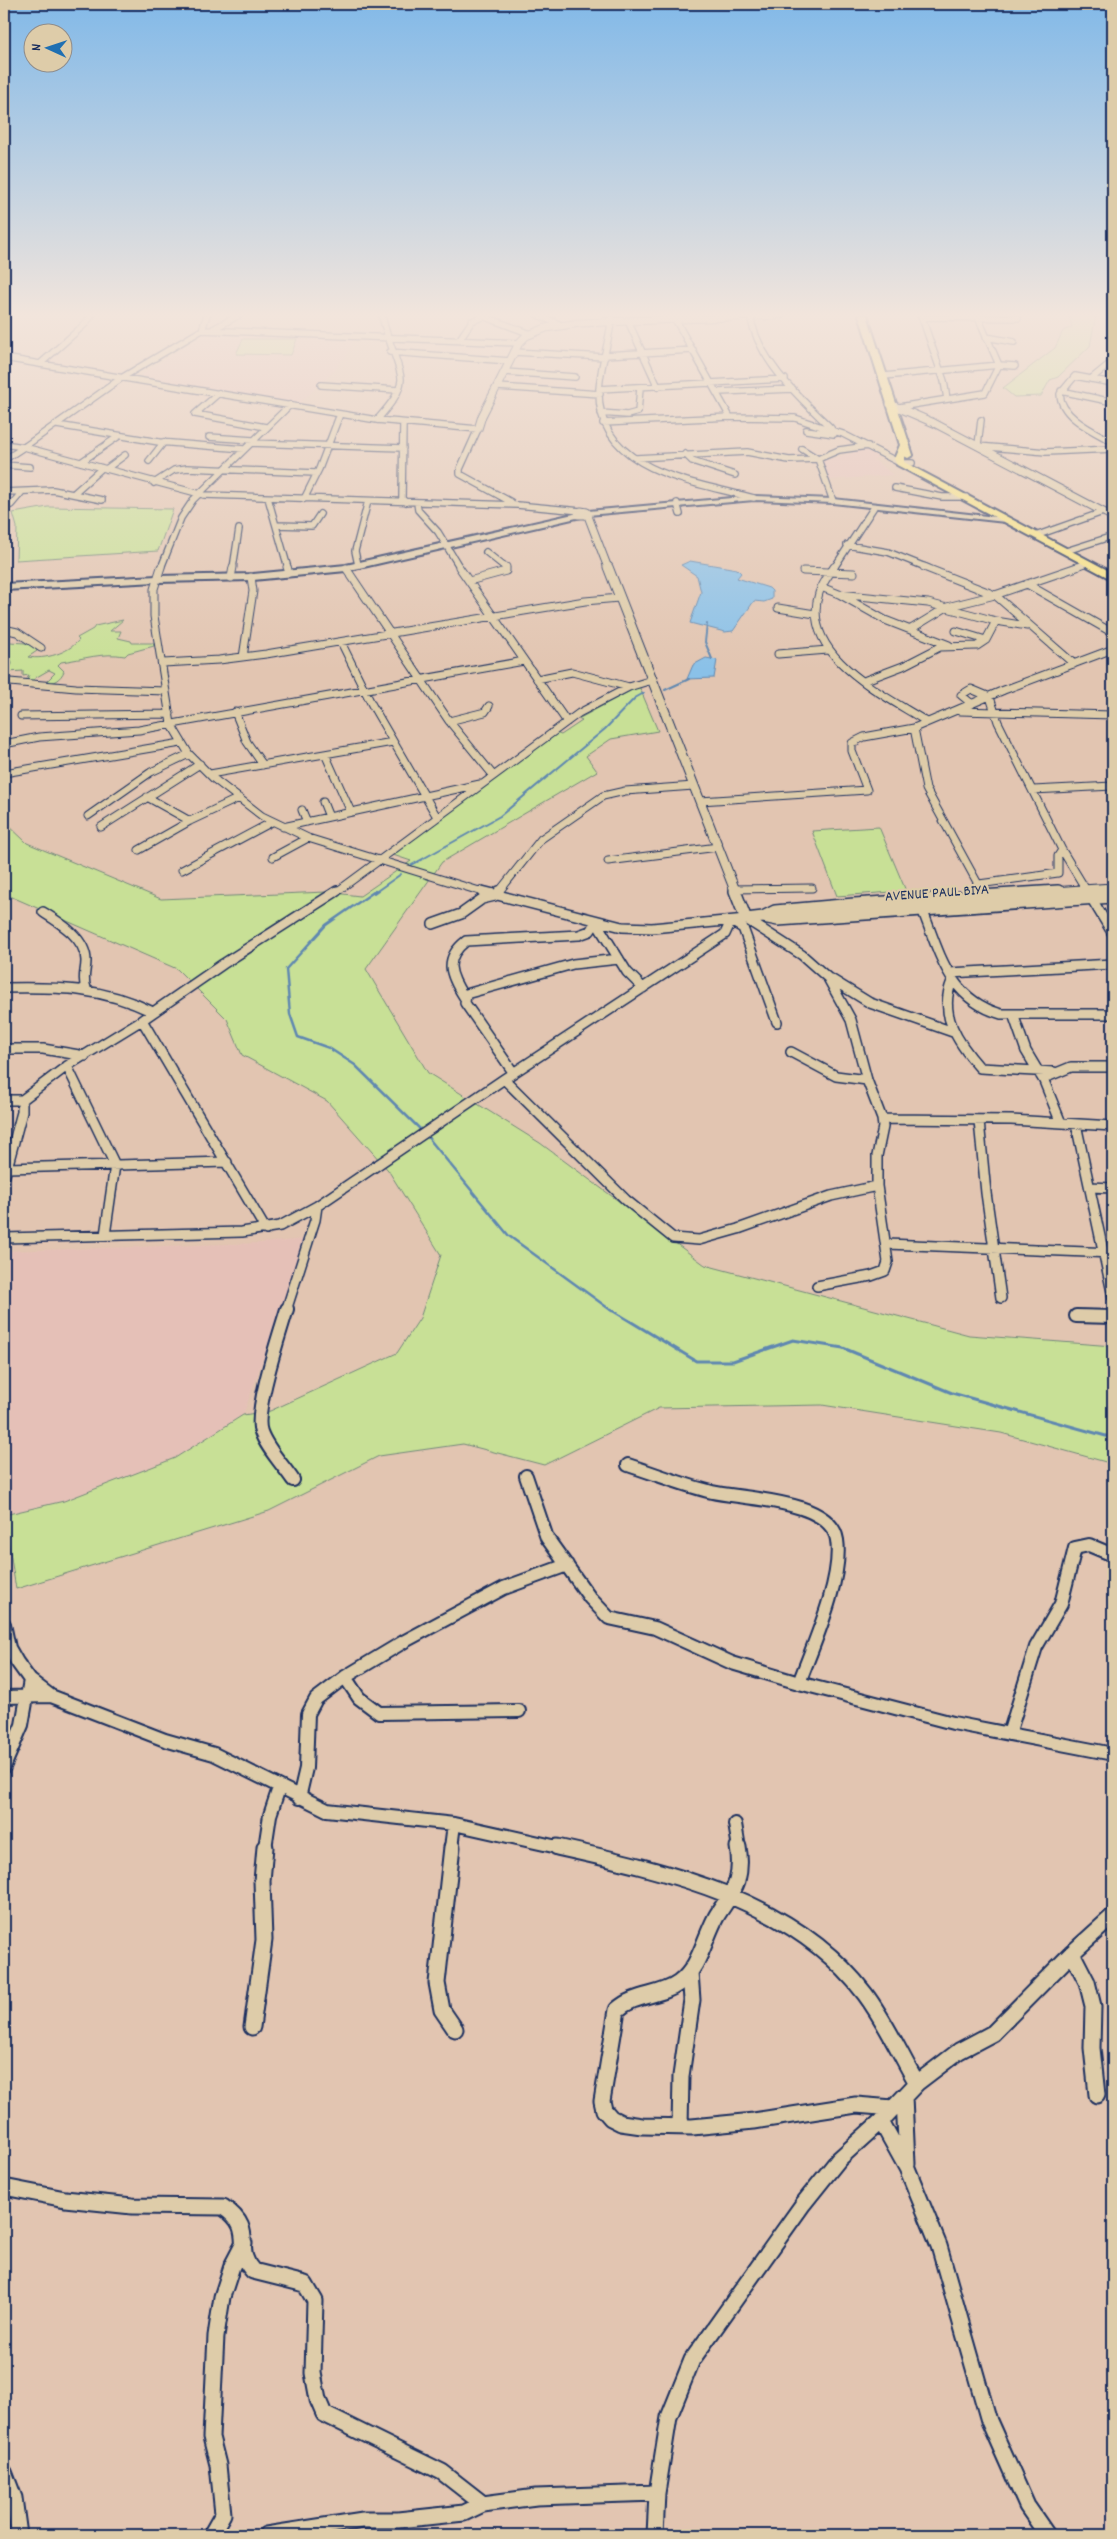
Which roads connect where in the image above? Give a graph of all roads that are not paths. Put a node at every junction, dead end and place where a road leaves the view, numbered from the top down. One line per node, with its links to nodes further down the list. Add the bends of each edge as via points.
1 (44, 433): 23 (street)
2 (105, 433): 14 (street)
3 (260, 433): 18 (street)
4 (332, 433): 20 (street)
5 (403, 433): 24 (street)
6 (476, 433): 61 (street, via 460,474)
7 (609, 433): 31 (street, via 615,443)
8 (838, 433): 13 (street)
9 (899, 433): 30 (highway)
10 (953, 433): 22 (street)
11 (979, 433): 22 (street)
12 (1097, 433): 17 (street)
13 (843, 434): 21 (street)
14 (119, 436): 16 (street); 35 (street)
15 (208, 436): 18 (street)
16 (164, 442): 18 (street); 34 (street)
17 (1113, 442)
18 (249, 444): 20 (street); 41 (street)
19 (5, 445): 23 (street)
20 (327, 445): 24 (street); 42 (street)
21 (868, 446): 29 (street); 32 (street, via 839,450)
22 (978, 446): 25 (street, via 1046,452); 64 (street)
23 (24, 447): 33 (street); 35 (street)
24 (403, 448): 57 (street, via 401,490 402,499)
25 (1113, 448)
26 (802, 449): 32 (street)
27 (125, 454): 40 (street)
28 (685, 454): 31 (street); 32 (street, via 747,452 789,460); 43 (street, via 692,461)
29 (884, 455): 30 (street); 30 (street)
30 (905, 456): 50 (highway, via 927,477)
31 (635, 458): 52 (street, via 670,475)
32 (818, 459): 56 (street)
33 (4, 460)
34 (149, 461)
35 (81, 462): 40 (street)
36 (4, 465): 38 (street)
37 (166, 465): 39 (street)
38 (30, 467)
39 (182, 468): 41 (street); 44 (street)
40 (104, 469): 44 (street); 48 (street)
41 (223, 470): 42 (street); 49 (street)
42 (316, 474): 53 (street)
43 (735, 475)
44 (154, 483): 49 (street)
45 (895, 488): 50 (street)
46 (4, 492): 47 (street)
47 (22, 492): 48 (street, via 53,490); 60 (street)
48 (74, 493): 54 (street)
49 (198, 494): 51 (street); 89 (street, via 181,518)
50 (966, 497): 63 (highway)
51 (268, 498): 53 (street); 71 (street)
52 (754, 498): 56 (main road); 59 (main road)
53 (304, 499): 55 (street)
54 (102, 500)
55 (368, 501): 57 (street); 80 (street, via 355,551)
56 (833, 501): 62 (main road)
57 (406, 502): 58 (street)
58 (418, 503): 61 (street); 76 (street, via 418,510 438,532)
59 (677, 503): 66 (street); 67 (main road)
60 (11, 505)
61 (517, 505): 67 (street)
62 (874, 506): 68 (main road); 75 (street)
63 (980, 506): 68 (main road, via 980,510); 70 (highway)
64 (1103, 512): 69 (street); 73 (street)
65 (320, 514): 71 (street, via 312,526)
66 (680, 514)
67 (583, 516): 76 (main road); 96 (street)
68 (969, 516): 70 (main road)
69 (1113, 517)
70 (1005, 520): 73 (highway)
71 (276, 525): 84 (street)
72 (239, 529): 88 (street)
73 (1038, 535): 77 (highway)
74 (1113, 536): 77 (street)
75 (847, 545): 83 (street); 95 (street, via 896,555)
76 (445, 546): 80 (main road); 90 (street)
77 (1066, 551): 79 (highway)
78 (486, 552): 90 (street, via 506,566 506,571)
79 (1087, 563): 87 (highway); 91 (street)
80 (358, 565): 81 (main road)
81 (346, 568): 84 (main road); 106 (street, via 358,590)
82 (803, 571): 83 (street)
83 (833, 571): 85 (street); 93 (street)
84 (289, 573): 86 (main road)
85 (854, 573)
86 (251, 577): 88 (main road); 115 (street, via 253,591)
87 (1113, 577)
88 (231, 578): 89 (main road)
89 (157, 579): 92 (main road); 117 (street, via 154,616)
90 (469, 581): 100 (street)
91 (1027, 584): 95 (street); 107 (street)
92 (4, 587)
93 (821, 587): 94 (street); 99 (street)
94 (839, 594): 97 (street); 104 (street, via 885,620)
95 (995, 595): 97 (street); 102 (street)
96 (620, 598): 100 (street); 121 (street)
97 (947, 607): 101 (street); 104 (street)
98 (778, 608): 99 (street)
99 (815, 614): 113 (street, via 820,636)
100 (493, 617): 106 (street); 116 (street)
101 (996, 622): 102 (street); 108 (street)
102 (1028, 626): 118 (street)
103 (4, 629): 111 (street, via 17,632)
104 (911, 629): 110 (street)
105 (956, 631): 108 (street)
106 (390, 632): 109 (street); 120 (street)
107 (1113, 634)
108 (986, 640): 110 (street, via 972,647)
109 (341, 642): 115 (street); 125 (street)
110 (952, 647): 122 (street, via 933,650 904,666)
111 (41, 648)
112 (1113, 649): 118 (street)
113 (828, 650): 114 (street); 122 (street, via 840,663)
114 (778, 654)
115 (243, 657): 117 (street)
116 (524, 661): 119 (street); 120 (street)
117 (162, 663): 126 (street)
118 (1074, 664): 127 (street)
119 (537, 679): 124 (street, via 572,672); 137 (street)
120 (423, 680): 125 (street); 136 (street)
121 (652, 680): 124 (street); 152 (street)
122 (866, 680): 138 (street)
123 (10, 682): 126 (street)
124 (629, 687): 137 (street)
125 (364, 690): 131 (street); 141 (street)
126 (166, 691): 133 (street)
127 (990, 697): 128 (street); 128 (street, via 971,689 961,695); 132 (street)
128 (972, 704): 130 (street)
129 (489, 706): 136 (street, via 485,712)
130 (956, 711): 132 (street); 138 (street)
131 (235, 712): 139 (street); 147 (street, via 248,742)
132 (994, 712): 134 (street); 154 (street)
133 (170, 714): 135 (street); 139 (street)
134 (1113, 715)
135 (21, 716)
136 (449, 721): 150 (street)
137 (566, 722): 150 (street)
138 (927, 722): 140 (street)
139 (171, 724): 142 (street); 143 (street, via 98,735 38,737)
140 (914, 728): 158 (street, via 864,737 852,743 867,790); 178 (street, via 926,789)
141 (393, 742): 145 (street); 155 (street)
142 (181, 743): 144 (street); 148 (street)
143 (4, 744)
144 (189, 754): 146 (street); 162 (street, via 151,772)
145 (325, 754): 147 (street); 161 (street)
146 (200, 764): 149 (street); 156 (street)
147 (263, 765): 149 (street)
148 (4, 773)
149 (210, 774): 157 (street)
150 (493, 775): 151 (street)
151 (486, 783): 155 (street); 164 (street)
152 (694, 786): 158 (street); 183 (street, via 662,787 603,796 541,839)
153 (1113, 786): 154 (street)
154 (1033, 790): 173 (street)
155 (424, 796): 161 (street); 164 (street)
156 (147, 797): 165 (street); 168 (street)
157 (239, 798): 165 (street); 166 (street)
158 (700, 801): 171 (street)
159 (323, 802): 163 (street)
160 (302, 810): 167 (street)
161 (351, 812): 163 (street)
162 (88, 816)
163 (329, 817): 167 (street)
164 (437, 817): 175 (street)
165 (190, 821): 172 (street)
166 (272, 822): 169 (street); 177 (street)
167 (307, 822): 169 (street)
168 (102, 827)
169 (284, 827): 170 (street)
170 (308, 838): 174 (street); 175 (street)
171 (718, 847): 176 (street); 181 (street)
172 (139, 850)
173 (1062, 850): 178 (street, via 1058,856 1058,874); 182 (street)
174 (272, 857)
175 (380, 860): 183 (street); 202 (street, via 320,904)
176 (608, 860)
177 (182, 870)
178 (979, 884): 185 (street)
179 (812, 888): 181 (street)
180 (1113, 888): 182 (street)
181 (734, 889): 189 (street)
182 (1089, 894): 184 (street, AVENUE PAUL BIYA); 185 (street, AVENUE PAUL BIYA); 193 (street)
183 (495, 896): 191 (street); 192 (street, via 482,899 461,914)
184 (1113, 897)
185 (988, 901): 186 (street, AVENUE PAUL BIYA); 188 (street, via 775,911)
186 (922, 909): 188 (street, AVENUE PAUL BIYA, via 778,920); 196 (street)
187 (43, 912): 199 (street, via 62,924 77,940 86,958 82,979)
188 (763, 917): 189 (street)
189 (746, 919): 190 (street); 197 (street, via 802,955)
190 (731, 921): 191 (street, via 652,928); 200 (street, via 725,934); 206 (street, via 744,928)
191 (596, 922): 194 (street); 201 (street, via 590,931 578,935 466,941 456,948 450,961 452,980)
192 (433, 924)
193 (1113, 934)
194 (618, 959): 200 (street); 201 (street, via 573,964 494,984)
195 (1113, 964): 196 (street)
196 (951, 977): 203 (street, via 974,1005 986,1012); 207 (street, via 946,991 946,1011)
197 (828, 978): 207 (street, via 870,1003); 217 (street, via 851,1020)
198 (4, 988): 199 (street)
199 (86, 988): 202 (street, via 114,994)
200 (643, 988): 214 (street)
201 (464, 997): 214 (street, via 491,1044)
202 (153, 1012): 205 (street)
203 (1013, 1014): 204 (street); 213 (street)
204 (1113, 1014)
205 (142, 1020): 210 (street); 226 (street)
206 (777, 1022)
207 (953, 1032): 213 (street, via 980,1068)
208 (4, 1049): 210 (street, via 43,1048)
209 (791, 1052): 217 (street, via 832,1076 849,1081)
210 (85, 1056): 211 (street)
211 (68, 1066): 220 (street); 227 (street)
212 (1113, 1067): 215 (street)
213 (1036, 1069): 215 (street); 218 (street)
214 (513, 1072): 216 (street)
215 (1054, 1072): 218 (street)
216 (504, 1078): 230 (street, via 626,1200 673,1238 699,1240 831,1196); 233 (street)
217 (867, 1080): 221 (street)
218 (1044, 1081): 223 (street)
219 (4, 1100): 220 (street)
220 (22, 1100): 228 (street, via 22,1112)
221 (882, 1119): 222 (street); 230 (street)
222 (979, 1120): 223 (street); 238 (street)
223 (1060, 1123): 224 (street)
224 (1076, 1124): 225 (street); 231 (street)
225 (1113, 1126)
226 (227, 1162): 227 (street); 234 (street)
227 (115, 1165): 228 (street); 235 (street)
228 (7, 1168): 229 (street)
229 (4, 1180)
230 (876, 1186): 237 (street)
231 (1090, 1187): 232 (street); 239 (street, via 1098,1232)
232 (1113, 1188)
233 (318, 1206): 234 (street); 247 (street, via 292,1285 259,1423 262,1433)
234 (266, 1230): 235 (street)
235 (105, 1235): 236 (street)
236 (4, 1238)
237 (887, 1244): 238 (street); 240 (street, via 886,1271)
238 (995, 1248): 239 (street); 242 (street)
239 (1109, 1253): 241 (street)
240 (817, 1286)
241 (1113, 1297)
242 (1001, 1298)
243 (1076, 1316): 244 (street)
244 (1113, 1318)
245 (628, 1465): 253 (street, via 677,1483 751,1500 795,1506 809,1511 833,1531 837,1550 833,1579)
246 (526, 1476): 249 (street, via 542,1528)
247 (293, 1480)
248 (1113, 1555): 258 (street, via 1089,1545 1075,1548 1060,1604 1036,1647)
249 (567, 1565): 251 (street, via 504,1588); 253 (street, via 609,1618 655,1628 732,1663)
250 (4, 1624): 252 (street, via 9,1648)
251 (345, 1677): 257 (street, via 355,1694 368,1707 379,1712); 262 (street, via 316,1699 308,1714 306,1768)
252 (30, 1680): 254 (street); 255 (street)
253 (799, 1683): 258 (street, via 953,1724)
254 (29, 1696): 255 (street); 256 (street); 260 (street, via 19,1734)
255 (51, 1696): 261 (street, via 165,1740 214,1754)
256 (4, 1697)
257 (519, 1711)
258 (1009, 1734): 259 (street)
259 (1113, 1754)
260 (4, 1767)
261 (279, 1788): 262 (street); 269 (street, via 266,1841 262,1881 264,1940)
262 (299, 1798): 263 (street, via 326,1810 347,1814)
263 (454, 1824): 265 (street, via 633,1863 684,1878); 270 (street, via 437,1984 442,2010)
264 (735, 1824): 265 (street, via 740,1864)
265 (731, 1897): 268 (street, via 720,1910); 271 (street, via 781,1921 832,1959 856,1984 877,2014)
266 (1113, 1916): 267 (street)
267 (1072, 1953): 271 (street, via 993,2033 959,2051); 272 (street, via 1084,1973 1092,1999 1092,2055)
268 (690, 1972): 275 (street, via 694,1986 693,2006 679,2094); 275 (street, via 678,1984 628,2000 617,2010 602,2101 604,2110 621,2123)
269 (252, 2027)
270 (455, 2030)
271 (917, 2082): 273 (street)
272 (1097, 2095)
273 (899, 2103): 274 (street); 275 (street, via 856,2105 754,2121); 276 (street)
274 (881, 2121): 276 (street); 280 (street, via 839,2159 803,2204 692,2360 669,2417)
275 (680, 2127)
276 (907, 2168): 287 (street, via 938,2246 990,2421 1028,2506)
277 (4, 2187): 278 (street, via 65,2199 132,2206 223,2207 239,2220)
278 (245, 2241): 281 (street, via 244,2261 253,2272 305,2284 311,2291 315,2301 312,2380 315,2397 324,2414 442,2472); 284 (street, via 232,2266 222,2297 216,2336 211,2437 224,2514)
279 (4, 2472): 283 (street, via 14,2498)
280 (657, 2493): 281 (street, via 562,2494); 286 (street)
281 (483, 2504): 282 (street, via 464,2513 363,2520)
282 (298, 2532): 285 (street)
283 (19, 2535)
284 (211, 2535)
285 (266, 2535)
286 (655, 2535)
287 (1047, 2535)

